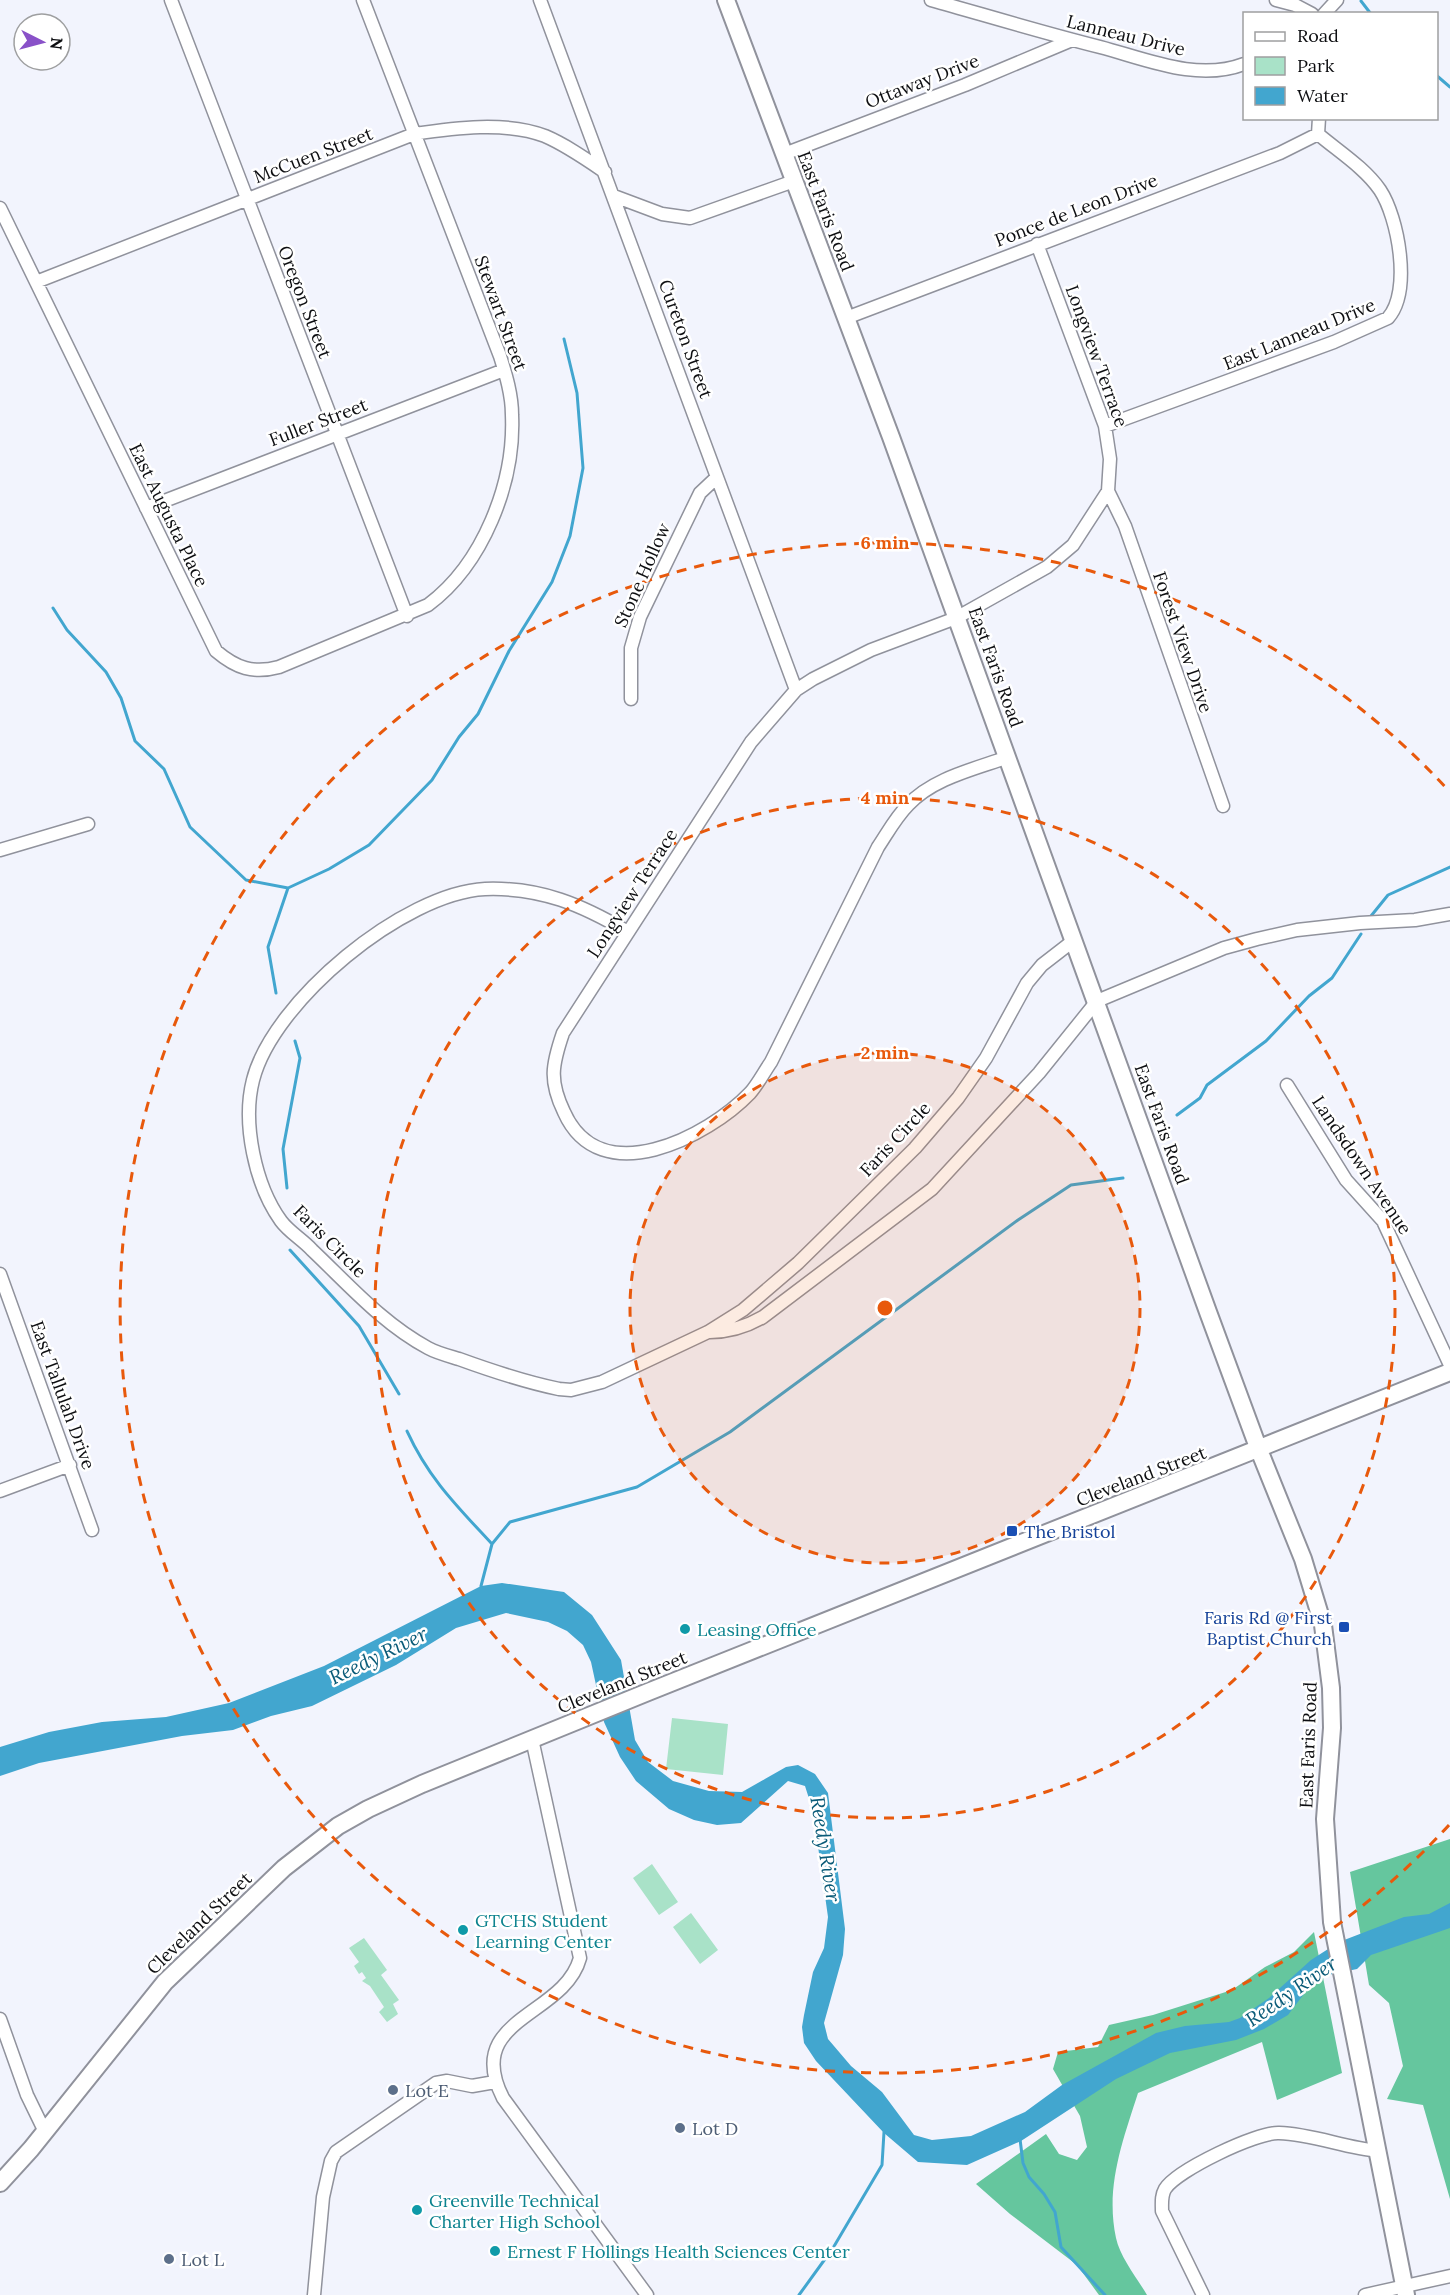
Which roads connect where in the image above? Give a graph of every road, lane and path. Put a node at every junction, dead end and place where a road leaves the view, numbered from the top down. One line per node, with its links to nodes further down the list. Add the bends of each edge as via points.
1 (171, 0): 19 (street, Oregon Street)
2 (363, 0): 13 (street, Stewart Street)
3 (540, 0): 16 (street, Cureton Street)
4 (726, 0): 15 (main road, East Faris Road)
5 (931, 0): 10 (street, Lanneau Drive)
6 (1276, 0): 8 (street)
7 (1337, 0): 9 (street)
8 (1308, 12)
9 (1326, 12)
10 (1072, 40): 11 (street, Lanneau Drive, via 1183,69 1224,70); 15 (street, Ottaway Drive)
11 (1243, 65)
12 (1319, 120): 14 (street)
13 (414, 134): 16 (street, McCuen Street, via 447,128 532,132); 19 (street, McCuen Street); 24 (street, Stewart Street)
14 (1318, 134): 21 (street, Ponce de Leon Drive, via 1280,153); 25 (street, East Lanneau Drive, via 1372,180 1387,204 1400,262 1394,311 1388,318 1334,342)
15 (784, 154): 17 (main road, East Faris Road)
16 (605, 172): 18 (street, Cureton Street)
17 (794, 181): 18 (street, via 690,218 662,214); 23 (main road, East Faris Road)
18 (614, 196): 27 (street, Cureton Street)
19 (247, 199): 22 (street, McCuen Street); 26 (street, Oregon Street)
20 (0, 208): 22 (street, East Augusta Place)
21 (1037, 244): 23 (street, Ponce de Leon Drive); 25 (street, Longview Terrace)
22 (36, 282): 29 (street, East Augusta Place)
23 (846, 318): 31 (main road, East Faris Road)
24 (504, 370): 26 (street, Fuller Street); 30 (street, Stewart Street, via 510,392 512,436 492,520 471,562 446,592)
25 (1105, 426): 28 (street, Longview Terrace, via 1110,459)
26 (335, 434): 29 (street, Fuller Street); 30 (street, Oregon Street)
27 (717, 477): 32 (street, Cureton Street); 33 (street, Stone Hollow, via 700,494 640,617 631,648)
28 (1108, 490): 31 (street, Longview Terrace, via 1067,552); 35 (street, Forest View Drive, via 1125,526)
29 (146, 508): 30 (street, East Augusta Place, via 216,651 242,669 279,668)
30 (406, 616)
31 (956, 618): 32 (street, Longview Terrace, via 843,663); 34 (main road, East Faris Road)
32 (796, 690): 39 (street, Longview Terrace, via 751,742)
33 (632, 699)
34 (1008, 757): 39 (street, Longview Terrace, via 923,791 899,816 878,847 771,1062 751,1092 706,1127 672,1144 632,1154 605,1149 581,1135 567,1121 552,1076 563,1033); 40 (main road, East Faris Road)
35 (1223, 806)
36 (88, 824): 37 (street)
37 (0, 850)
38 (1450, 914): 41 (street, via 1297,930 1257,939 1224,948)
39 (628, 932): 44 (street, Faris Circle, via 573,902 516,890 466,892 408,914 329,971 281,1025 252,1081 250,1137 263,1186 280,1220 385,1318 429,1349 542,1386 571,1390 602,1382)
40 (1073, 941): 41 (main road, East Faris Road); 44 (street, Faris Circle, via 1042,965 1027,983 987,1058 915,1148 798,1263 730,1320)
41 (1097, 1001): 44 (street, Faris Circle, via 1039,1073 932,1189 764,1317 735,1329); 47 (main road, East Faris Road)
42 (1287, 1085): 45 (street, Landsdown Avenue, via 1346,1180 1383,1221)
43 (0, 1274): 48 (street, East Tallulah Drive)
44 (708, 1332)
45 (1450, 1365)
46 (1450, 1372): 47 (main road, Cleveland Street)
47 (1259, 1450): 51 (main road, Cleveland Street); 55 (main road, East Faris Road, via 1303,1558 1329,1657 1332,1728 1326,1819 1332,1922)
48 (70, 1465): 49 (street); 50 (street, East Tallulah Drive)
49 (0, 1491)
50 (92, 1530)
51 (532, 1739): 53 (street, via 580,1958 567,1984 502,2036 495,2059); 54 (main road, Cleveland Street, via 368,1809 338,1826 292,1862 165,1982)
52 (0, 2019): 54 (street, via 27,2095)
53 (495, 2082): 59 (street, via 472,2086 436,2083 336,2152 325,2178); 60 (street)
54 (45, 2132): 56 (main road, Cleveland Street)
55 (1379, 2151): 58 (main road, East Faris Road); 61 (street, via 1291,2134 1267,2134 1172,2181 1162,2199 1162,2211)
56 (0, 2183)
57 (1450, 2276): 58 (street)
58 (1406, 2291): 62 (street)
59 (314, 2295)
60 (647, 2295)
61 (1203, 2295)
62 (1365, 2295)

